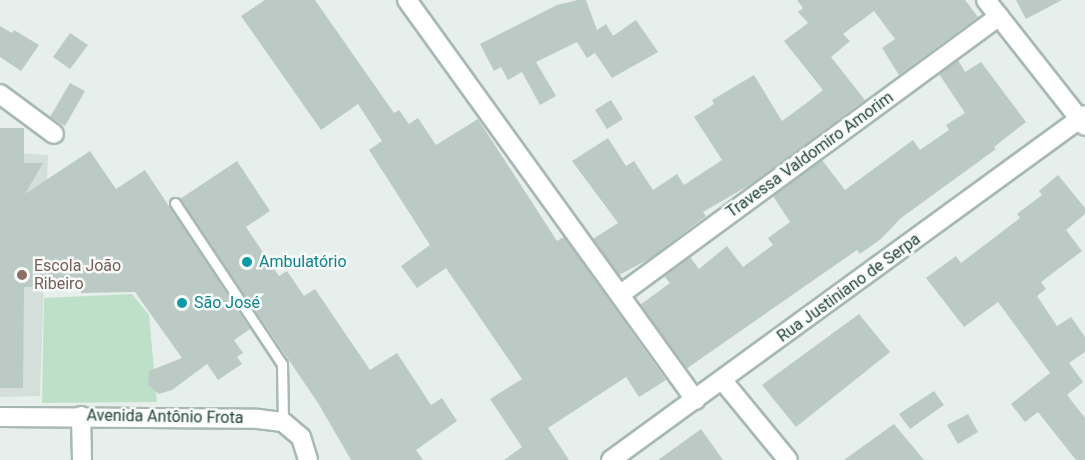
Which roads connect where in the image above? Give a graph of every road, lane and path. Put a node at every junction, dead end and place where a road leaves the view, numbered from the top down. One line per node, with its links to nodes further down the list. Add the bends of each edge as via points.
1 (408, 0): 8 (street)
2 (986, 0): 3 (street)
3 (999, 16): 5 (street); 8 (street, Travessa Valdomiro Amorim)
4 (0, 94): 6 (street)
5 (1083, 120): 9 (street, Rua Justiniano de Serpa)
6 (54, 134)
7 (175, 203): 13 (lane, via 282,364)
8 (621, 294): 10 (street)
9 (723, 381): 10 (street, Rua Justiniano de Serpa); 17 (street)
10 (695, 400): 16 (street, Rua Justiniano de Serpa)
11 (81, 416): 12 (street, Avenida Antônio Frota); 13 (street, Avenida Antônio Frota, via 258,418); 14 (street)
12 (0, 417)
13 (283, 422): 15 (street, via 301,437)
14 (82, 460)
15 (308, 460)
16 (611, 460)
17 (788, 460)

